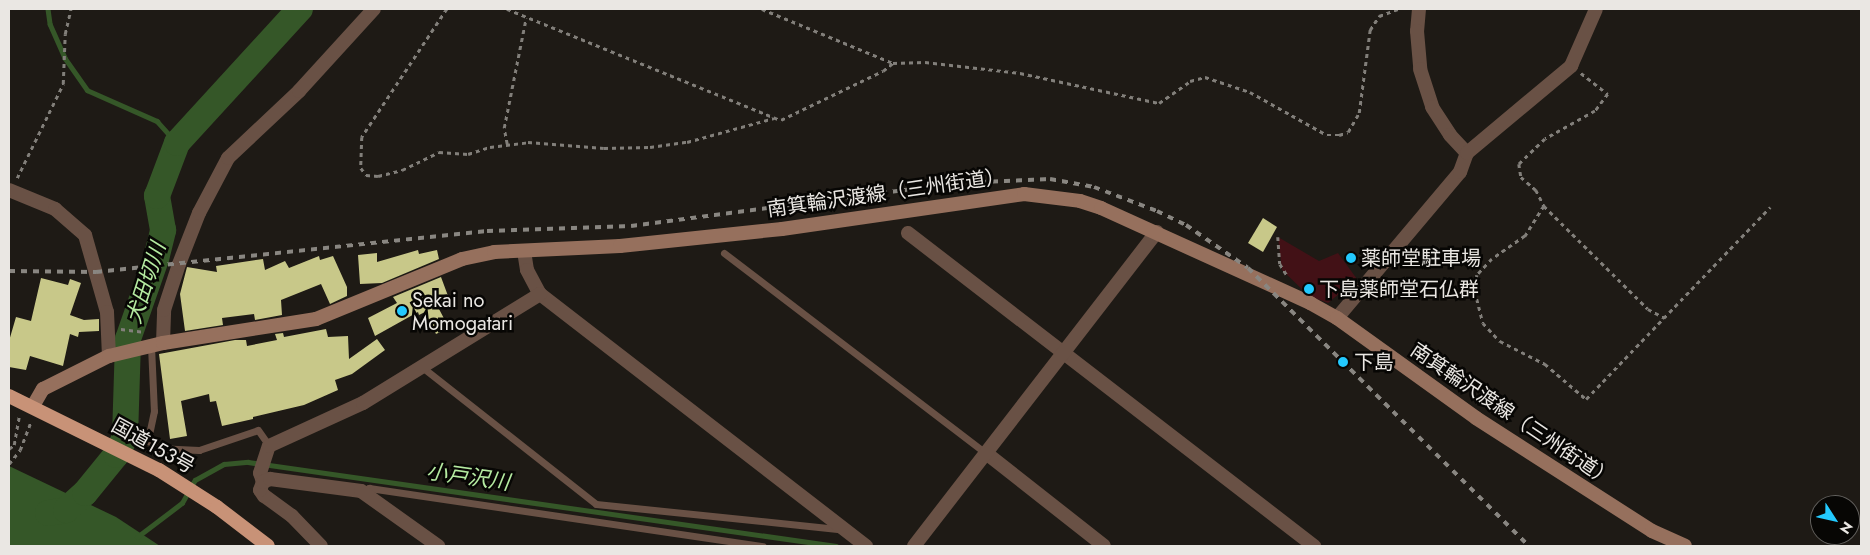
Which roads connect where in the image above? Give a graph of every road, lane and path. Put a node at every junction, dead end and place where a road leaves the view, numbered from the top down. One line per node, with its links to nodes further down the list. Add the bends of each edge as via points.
1 (71, 9): 15 (path, via 65,39 63,84)
2 (374, 9): 30 (street, via 300,91 228,158 213,184 179,264)
3 (447, 9): 13 (path, via 362,137 361,168 366,175 378,176 402,170 440,152 468,154)
4 (507, 9): 9 (path)
5 (762, 9): 10 (path)
6 (1398, 9): 10 (path, via 1379,16 1370,30 1359,113 1348,132 1340,135 1327,135 1250,92 1205,77 1190,81 1160,103 1020,73 925,62)
7 (1419, 9): 14 (street, via 1420,69 1432,107 1450,135)
8 (1596, 9): 11 (street)
9 (526, 18): 12 (path); 13 (path, via 504,128)
10 (893, 63): 12 (path, via 883,71 790,116)
11 (1571, 66): 14 (street); 16 (path, via 1608,94 1594,110 1545,139 1519,164 1521,177 1536,190)
12 (774, 118): 13 (path, via 688,142 650,147 604,148 548,142)
13 (507, 144)
14 (1467, 153): 24 (street, via 1460,172)
15 (9, 191): 32 (street, via 55,209 85,235 107,312)
16 (1544, 206): 28 (path, via 1648,309); 28 (path, via 1525,236 1492,259 1477,275 1474,291 1483,322 1500,341 1545,364 1586,399)
17 (1770, 207): 28 (path)
18 (1157, 232): 21 (main road, 南箕輪沢渡線（三州街道）, via 1080,201 1024,194 782,229 620,246); 27 (main road, 南箕輪沢渡線（三州街道）); 31 (street)
19 (908, 233): 31 (street)
20 (1278, 237): 25 (path, via 1282,270)
21 (524, 251): 26 (street, via 527,270); 30 (main road, 南箕輪沢渡線（三州街道）, via 494,252 462,259 316,319)
22 (724, 253): 39 (lane)
23 (1364, 262): 24 (lane, via 1367,260)
24 (1377, 272): 27 (street)
25 (1294, 283)
26 (540, 294): 33 (street); 43 (street)
27 (1337, 318): 52 (main road, 南箕輪沢渡線（三州街道）, via 1476,418 1652,531)
28 (1665, 318)
29 (112, 328): 30 (path)
30 (152, 342): 32 (main road, 南箕輪沢渡線（三州街道）); 38 (lane, via 154,411 149,441 156,448 199,450 258,430)
31 (1065, 353): 39 (street); 51 (street)
32 (112, 355): 35 (main road, 南箕輪沢渡線（三州街道）, via 43,389)
33 (422, 367): 38 (street, via 336,418); 43 (lane, via 596,504)
34 (9, 396): 35 (highway, 国道153号)
35 (32, 413): 40 (path, via 20,450); 45 (highway, 国道153号, via 89,434 168,476 217,507)
36 (19, 414): 37 (path, via 14,445)
37 (9, 449)
38 (266, 452): 41 (street)
39 (986, 453): 49 (street); 50 (street)
40 (9, 464)
41 (262, 477): 42 (street); 46 (street, via 260,490 264,496 292,516)
42 (361, 491): 47 (street); 48 (lane, via 369,488)
43 (847, 530): 44 (street)
44 (863, 543)
45 (268, 546)
46 (321, 546)
47 (438, 546)
48 (763, 546)
49 (914, 546)
50 (1104, 546)
51 (1314, 546)
52 (1685, 546)

